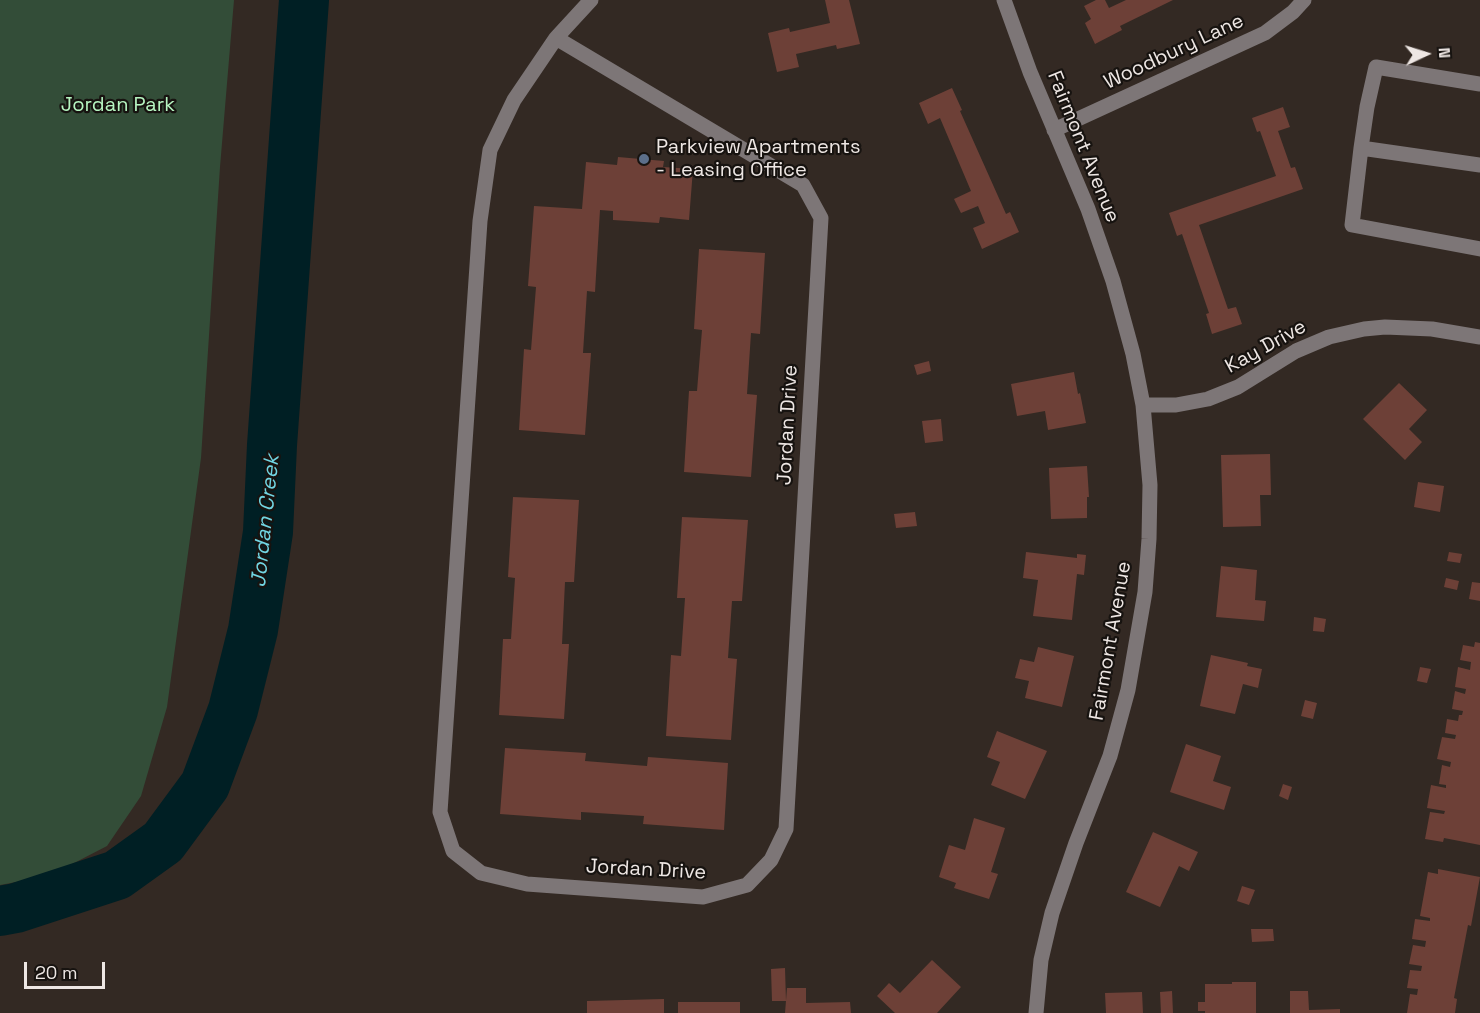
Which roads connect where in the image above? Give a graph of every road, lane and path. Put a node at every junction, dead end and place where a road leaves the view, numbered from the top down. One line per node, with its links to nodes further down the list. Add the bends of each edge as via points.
1 (591, 0): 4 (street, Jordan Drive)
2 (1004, 0): 6 (street, Fairmont Avenue)
3 (1304, 0): 6 (street, Woodbury Lane, via 1265,33)
4 (556, 38): 4 (street, Jordan Drive, via 803,185 820,218 786,829 771,860 747,885 703,897 527,884 481,873 453,851 440,812 479,233 490,150 514,100)
5 (1480, 84): 7 (street, via 1376,67)
6 (1054, 130): 11 (street, Fairmont Avenue, via 1113,281)
7 (1361, 148): 8 (street); 9 (street, via 1352,225)
8 (1480, 165)
9 (1480, 249)
10 (1480, 338): 11 (street, Kay Drive, via 1432,329 1364,329 1329,337 1296,351 1238,387 1208,399 1176,405)
11 (1143, 405): 12 (street, Fairmont Avenue, via 1150,485 1149,539 1145,592 1128,690 1110,756 1052,913 1041,960)
12 (1036, 1013)

